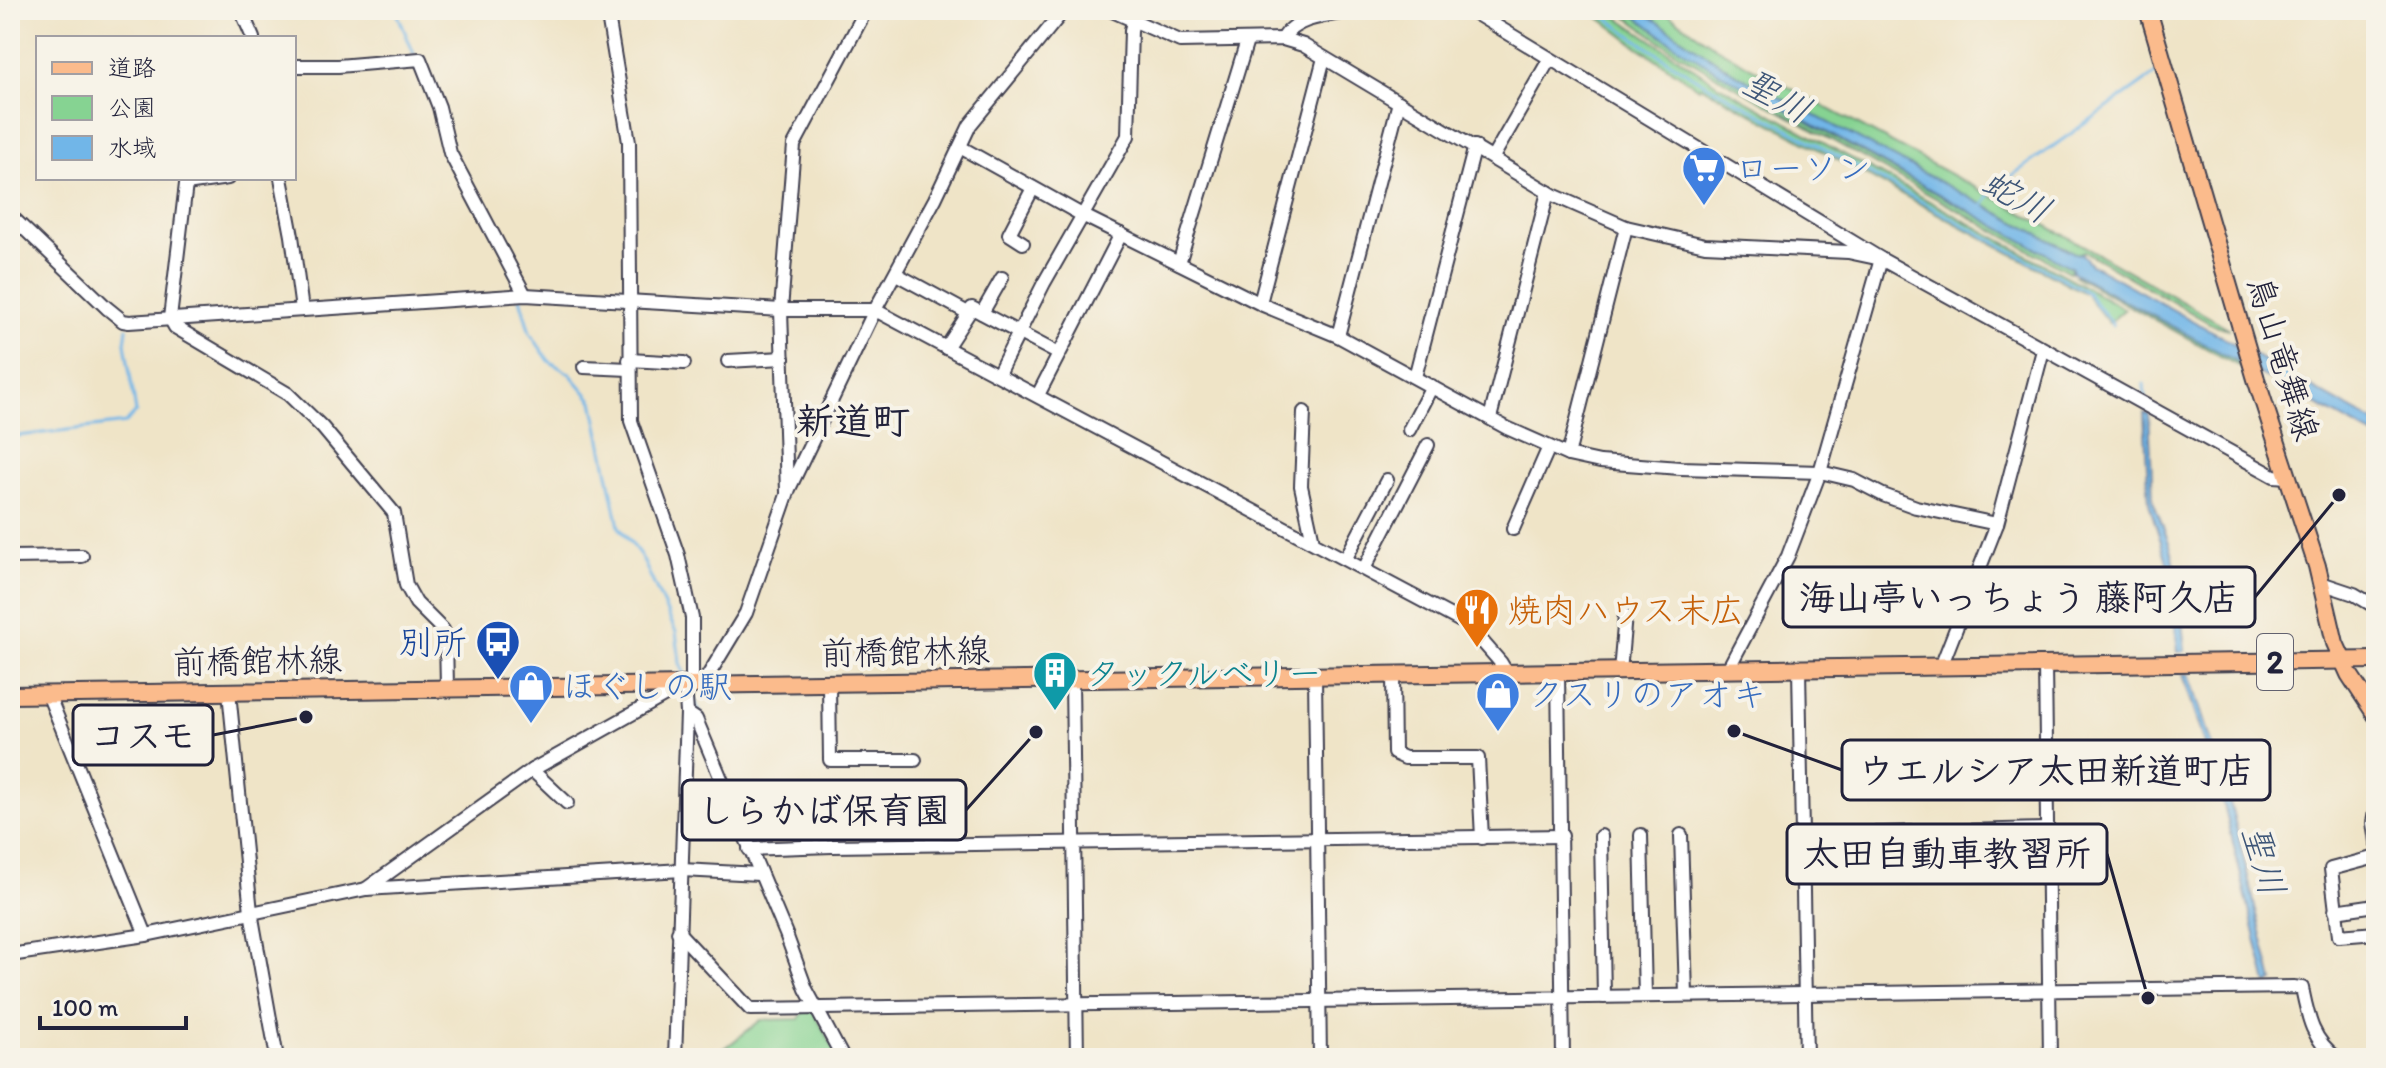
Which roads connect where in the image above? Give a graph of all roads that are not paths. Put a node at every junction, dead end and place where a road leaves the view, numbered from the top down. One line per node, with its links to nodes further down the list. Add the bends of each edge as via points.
1 (241, 10): 10 (street)
2 (607, 10): 34 (street, via 629,142)
3 (866, 10): 37 (street, via 794,145)
4 (1064, 10): 18 (street, via 970,125)
5 (1110, 10): 9 (street)
6 (1359, 10): 11 (street, via 1301,22)
7 (1470, 10): 14 (street)
8 (2148, 10): 63 (main road, 鳥山竜舞線)
9 (1133, 22): 12 (street, via 1180,41); 25 (street, via 1128,136)
10 (252, 36)
11 (1283, 39): 12 (street); 13 (street)
12 (1247, 41): 30 (street)
13 (1324, 58): 16 (street); 35 (street)
14 (1549, 60): 19 (street); 29 (street)
15 (296, 66): 33 (street, via 420,59 450,153)
16 (1399, 102): 17 (street); 43 (street)
17 (1475, 146): 19 (street); 53 (street)
18 (960, 147): 22 (street); 31 (street)
19 (1493, 157): 23 (street)
20 (214, 180): 41 (street, via 186,184)
21 (281, 180): 36 (street)
22 (1033, 188): 25 (street); 28 (street, via 1009,234)
23 (1548, 192): 26 (street); 57 (street)
24 (10, 215): 41 (street, via 123,321)
25 (1082, 215): 27 (street); 42 (street)
26 (1626, 227): 29 (street, via 1705,245 1848,252); 61 (street)
27 (1121, 234): 30 (street); 46 (street)
28 (1023, 243)
29 (1881, 259): 45 (street); 62 (street)
30 (1179, 263): 35 (street)
31 (896, 274): 38 (street); 39 (street)
32 (1002, 278): 40 (street)
33 (525, 295): 34 (street); 36 (street)
34 (630, 300): 37 (street); 50 (street)
35 (1260, 303): 43 (street)
36 (302, 310): 41 (street)
37 (781, 310): 38 (street); 47 (street)
38 (875, 310): 44 (street); 65 (street)
39 (968, 313): 40 (street, via 972,308); 44 (street)
40 (982, 313): 42 (street)
41 (170, 318): 90 (street, via 175,327 288,394 394,513 406,585 446,637)
42 (1018, 332): 46 (street); 52 (street)
43 (1338, 336): 53 (street)
44 (946, 348): 52 (street)
45 (2043, 350): 63 (street, via 2274,476); 66 (street)
46 (1059, 354): 55 (street)
47 (783, 358): 48 (street); 65 (street)
48 (728, 361)
49 (684, 363): 50 (street)
50 (629, 364): 51 (street); 89 (street, via 631,421 678,555 692,618)
51 (584, 367)
52 (998, 374): 55 (street)
53 (1415, 377): 54 (street)
54 (1432, 386): 57 (street); 58 (street)
55 (1038, 395): 68 (street)
56 (1304, 412): 68 (street, via 1301,486)
57 (1490, 418): 60 (street)
58 (1409, 430)
59 (1428, 445): 72 (street)
60 (1549, 447): 61 (street); 67 (street)
61 (1568, 455): 62 (street, via 1667,467)
62 (1820, 472): 66 (street, via 1854,480 1916,507); 81 (street, via 1788,556)
63 (2287, 477): 73 (main road, 鳥山竜舞線)
64 (1387, 480): 71 (street)
65 (787, 495): 89 (street, via 746,613)
66 (1997, 524): 79 (street)
67 (1513, 529)
68 (1313, 541): 71 (street)
69 (82, 556): 70 (street)
70 (10, 557)
71 (1346, 558): 72 (street)
72 (1364, 569): 84 (street, via 1468,625)
73 (2321, 583): 74 (street); 76 (main road, 鳥山竜舞線)
74 (2376, 607)
75 (1625, 615): 83 (street)
76 (2342, 660): 77 (main road, 前橋館林線 / 2); 78 (main road, 前橋館林線 / 2); 95 (main road, 鳥山竜舞線)
77 (2376, 660)
78 (2045, 664): 79 (main road, 前橋館林線 / 2); 100 (street)
79 (1944, 666): 80 (main road, 前橋館林線 / 2)
80 (1799, 668): 81 (main road, 前橋館林線 / 2); 103 (street)
81 (1728, 669): 83 (main road, 前橋館林線 / 2)
82 (1558, 672): 83 (main road, 前橋館林線 / 2); 84 (main road, 前橋館林線 / 2); 104 (street)
83 (1620, 672)
84 (1507, 673): 85 (main road, 前橋館林線 / 2)
85 (1393, 675): 86 (main road, 前橋館林線 / 2); 106 (street, via 1394,753 1405,758 1478,758)
86 (1315, 676): 87 (main road, 前橋館林線 / 2); 107 (street)
87 (1072, 679): 88 (main road, 前橋館林線 / 2); 109 (street)
88 (829, 683): 89 (main road, 前橋館林線 / 2); 96 (street, via 830,760)
89 (693, 684): 90 (main road, 前橋館林線 / 2); 94 (street); 97 (street)
90 (447, 687): 91 (main road, 前橋館林線 / 2)
91 (229, 692): 92 (main road, 前橋館林線 / 2); 117 (street)
92 (48, 694): 93 (main road, 前橋館林線 / 2); 120 (street)
93 (10, 695)
94 (687, 713): 110 (street, via 696,719); 112 (street)
95 (2376, 715)
96 (915, 760)
97 (532, 770): 98 (street); 114 (street)
98 (567, 803)
99 (2376, 806): 108 (street)
100 (2047, 829): 103 (street); 122 (street)
101 (1641, 835): 125 (street)
102 (1681, 835): 124 (street)
103 (1804, 835): 123 (street)
104 (1562, 836): 106 (street); 126 (street)
105 (1601, 836): 127 (street)
106 (1482, 838): 107 (street)
107 (1317, 840): 109 (street); 128 (street)
108 (2376, 842)
109 (1075, 844): 110 (street); 129 (street)
110 (749, 849): 113 (street)
111 (2376, 857): 116 (street, via 2331,869)
112 (682, 870): 113 (street); 114 (street); 118 (street)
113 (759, 874): 130 (street)
114 (366, 889): 117 (street)
115 (2376, 905): 116 (street)
116 (2335, 911): 119 (street, via 2339,936)
117 (251, 912): 120 (street); 131 (street)
118 (678, 932): 130 (street, via 750,1009); 132 (street)
119 (2376, 933)
120 (146, 935): 121 (street)
121 (10, 955)
122 (2049, 990): 123 (street); 140 (street); 141 (street, via 2302,988 2319,1042)
123 (1805, 993): 124 (street); 139 (street)
124 (1686, 995): 125 (street)
125 (1645, 996): 127 (street)
126 (1562, 997): 127 (street); 128 (street); 138 (street)
127 (1604, 997)
128 (1320, 1001): 129 (street); 137 (street)
129 (1077, 1005): 130 (street); 136 (street)
130 (817, 1008): 133 (street)
131 (277, 1058)
132 (675, 1058)
133 (843, 1058)
134 (890, 1058): 135 (street)
135 (917, 1058)
136 (1077, 1058)
137 (1320, 1058)
138 (1563, 1058)
139 (1806, 1058)
140 (2050, 1058)
141 (2337, 1058)

